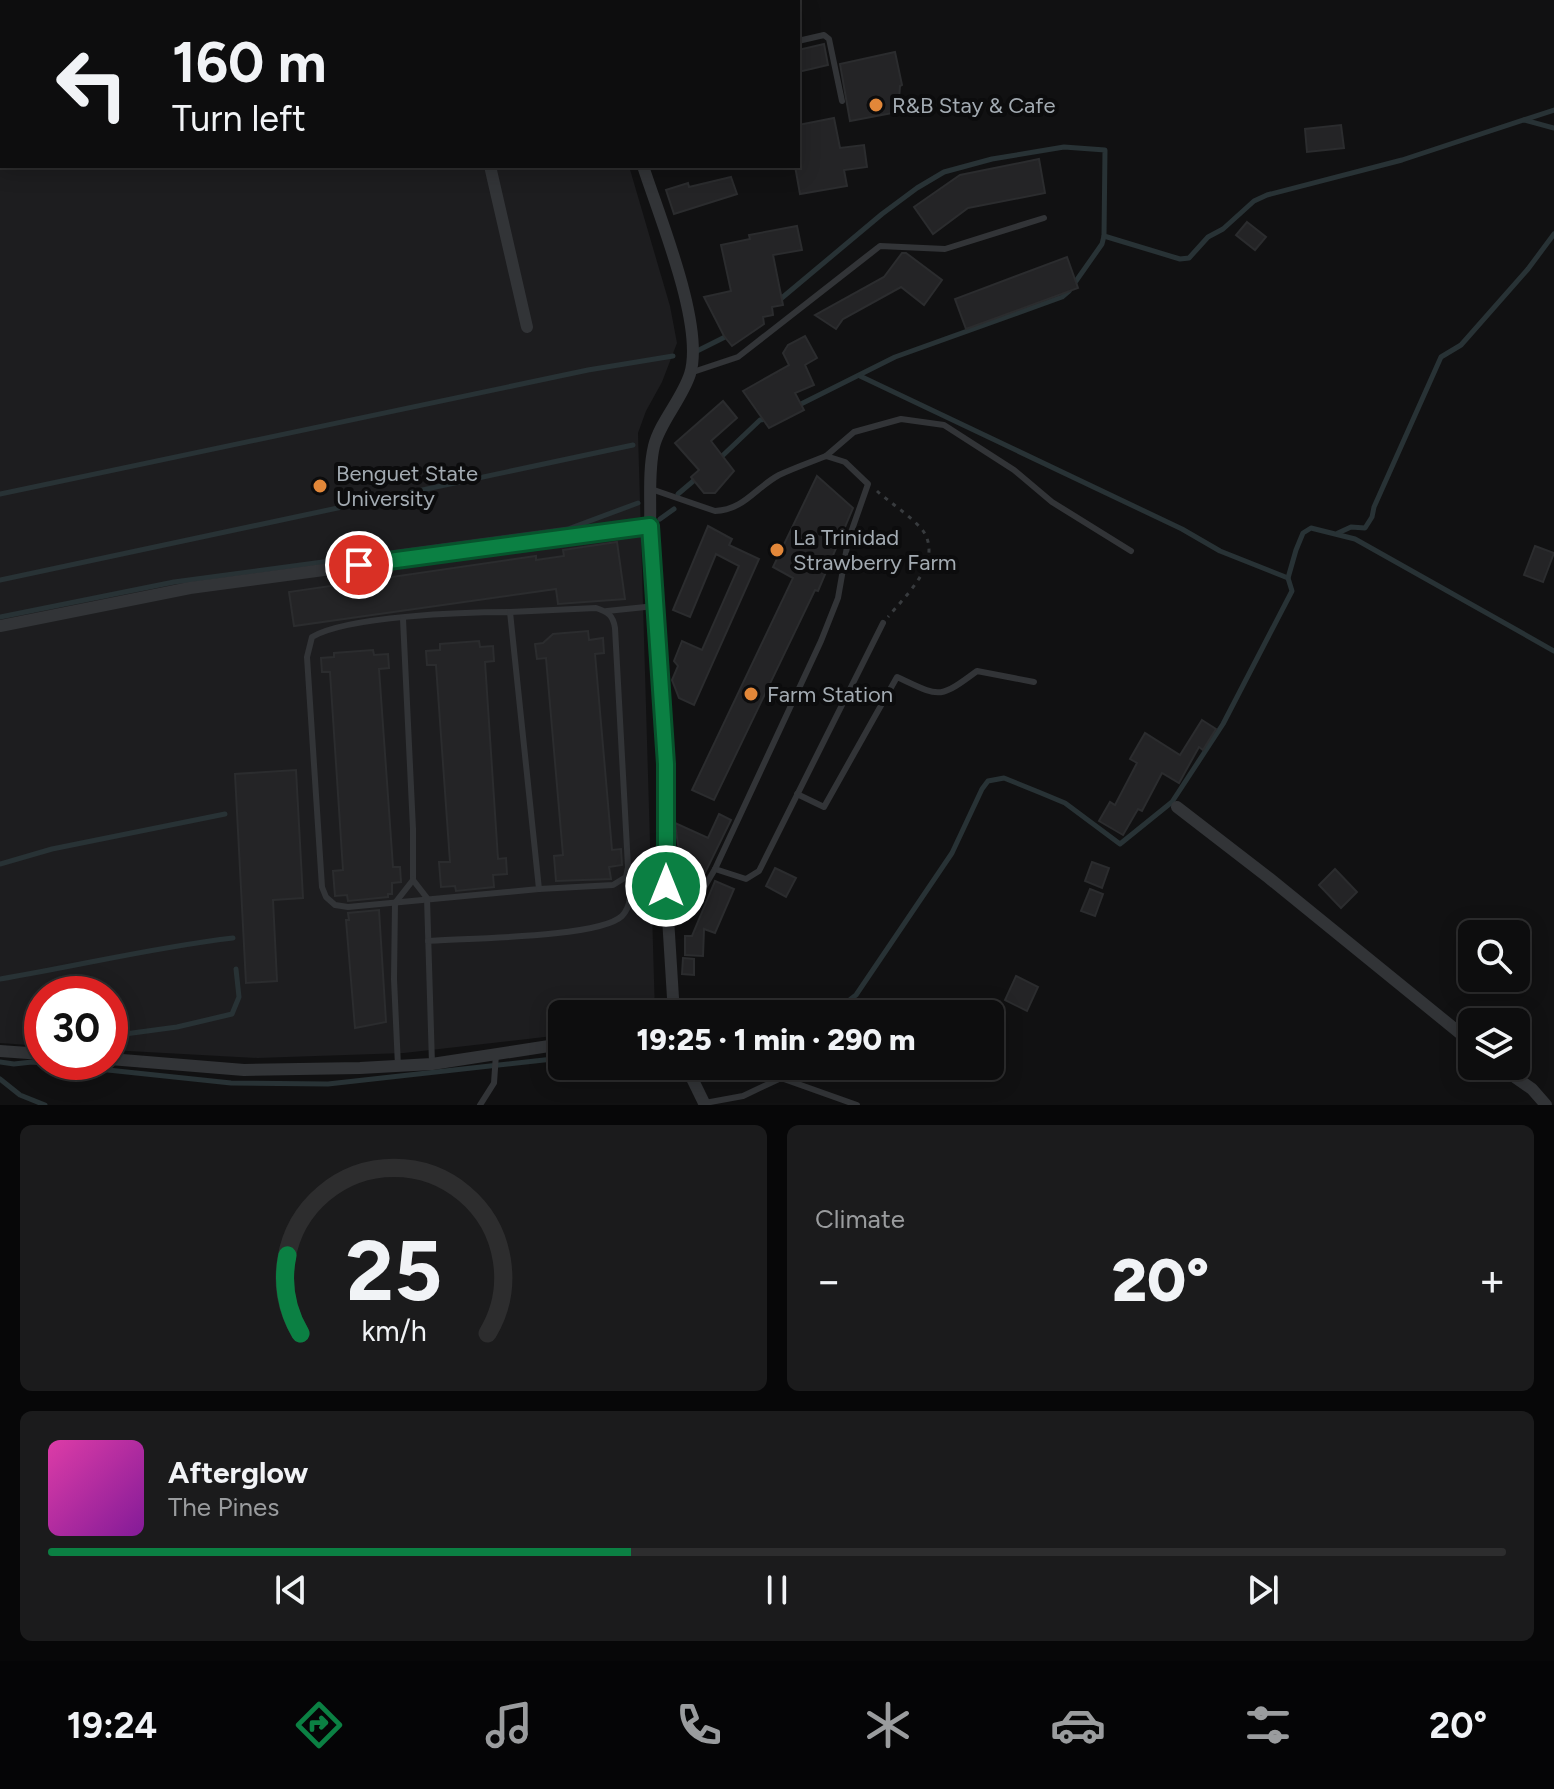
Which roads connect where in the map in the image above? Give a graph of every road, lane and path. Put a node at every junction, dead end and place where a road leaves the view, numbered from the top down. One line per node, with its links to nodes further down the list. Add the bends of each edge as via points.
1 (800, 41): 2 (lane, via 824,35 829,39)
2 (842, 101)
3 (490, 168): 6 (street)
4 (644, 168): 7 (street, via 686,302)
5 (1044, 218): 7 (lane, via 945,249 880,246 738,357)
6 (527, 327)
7 (690, 373): 10 (street, via 654,445)
8 (826, 456): 9 (lane, via 845,462); 10 (lane, via 778,476 725,511); 12 (lane, via 854,432 901,419 944,425)
9 (868, 484): 17 (path, via 925,533 928,545 925,569); 23 (lane, via 848,541 833,612)
10 (651, 489): 11 (street)
11 (650, 526): 13 (street); 18 (street, via 190,588)
12 (1131, 551)
13 (656, 606): 14 (lane); 28 (street, via 666,764)
14 (607, 611): 15 (lane); 22 (lane, via 615,628)
15 (510, 612): 16 (lane); 25 (lane)
16 (403, 619): 24 (lane); 27 (lane, via 325,629 312,637 307,657 322,887 335,905)
17 (883, 623): 20 (lane)
18 (0, 626)
19 (1034, 682): 20 (lane, via 977,671 950,691 935,694 897,677 824,807)
20 (797, 794): 23 (lane, via 759,871 740,879)
21 (1177, 807): 31 (street)
22 (628, 867): 25 (lane, via 626,877 613,885); 29 (lane, via 631,899 622,915 605,925)
23 (715, 869): 28 (lane, via 689,913)
24 (413, 880): 26 (lane); 27 (lane)
25 (539, 889): 26 (lane)
26 (427, 898): 27 (lane); 29 (lane)
27 (395, 903): 38 (lane)
28 (668, 925): 30 (street)
29 (428, 941): 37 (lane)
30 (673, 1000)
31 (1458, 1032)
32 (548, 1047): 35 (street)
33 (0, 1051): 34 (street)
34 (24, 1053)
35 (496, 1058): 37 (street); 42 (lane, via 494,1083)
36 (128, 1060): 38 (street, via 244,1070)
37 (432, 1064): 38 (street)
38 (398, 1066)
39 (693, 1080): 41 (street)
40 (1519, 1080): 44 (street)
41 (704, 1104): 43 (lane, via 743,1096 781,1078)
42 (480, 1105)
43 (857, 1105)
44 (1546, 1105)

